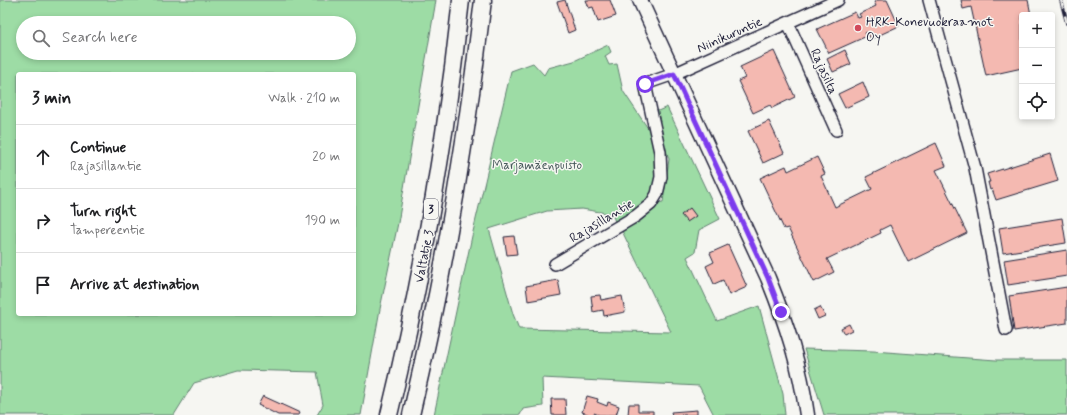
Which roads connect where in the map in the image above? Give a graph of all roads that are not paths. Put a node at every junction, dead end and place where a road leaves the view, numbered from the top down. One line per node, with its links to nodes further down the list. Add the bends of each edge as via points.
1 (461, 0): 11 (highway, Valtatie 3 / 3, via 444,135 423,255)
2 (483, 0): 12 (highway, Valtatie 3 / 3, via 444,259)
3 (640, 0): 7 (main road)
4 (838, 0): 6 (street, Niinikuruntie)
5 (929, 0): 10 (street, via 975,168)
6 (788, 23): 7 (street, Niinikuruntie); 8 (street, Rajasilta)
7 (674, 74): 9 (street, Rajasillantie, via 645,84 661,165 660,186 651,204 636,216); 13 (main road, via 768,278 796,356)
8 (836, 130)
9 (555, 264)
10 (1006, 330)
11 (389, 415)
12 (411, 415)
13 (807, 415)

